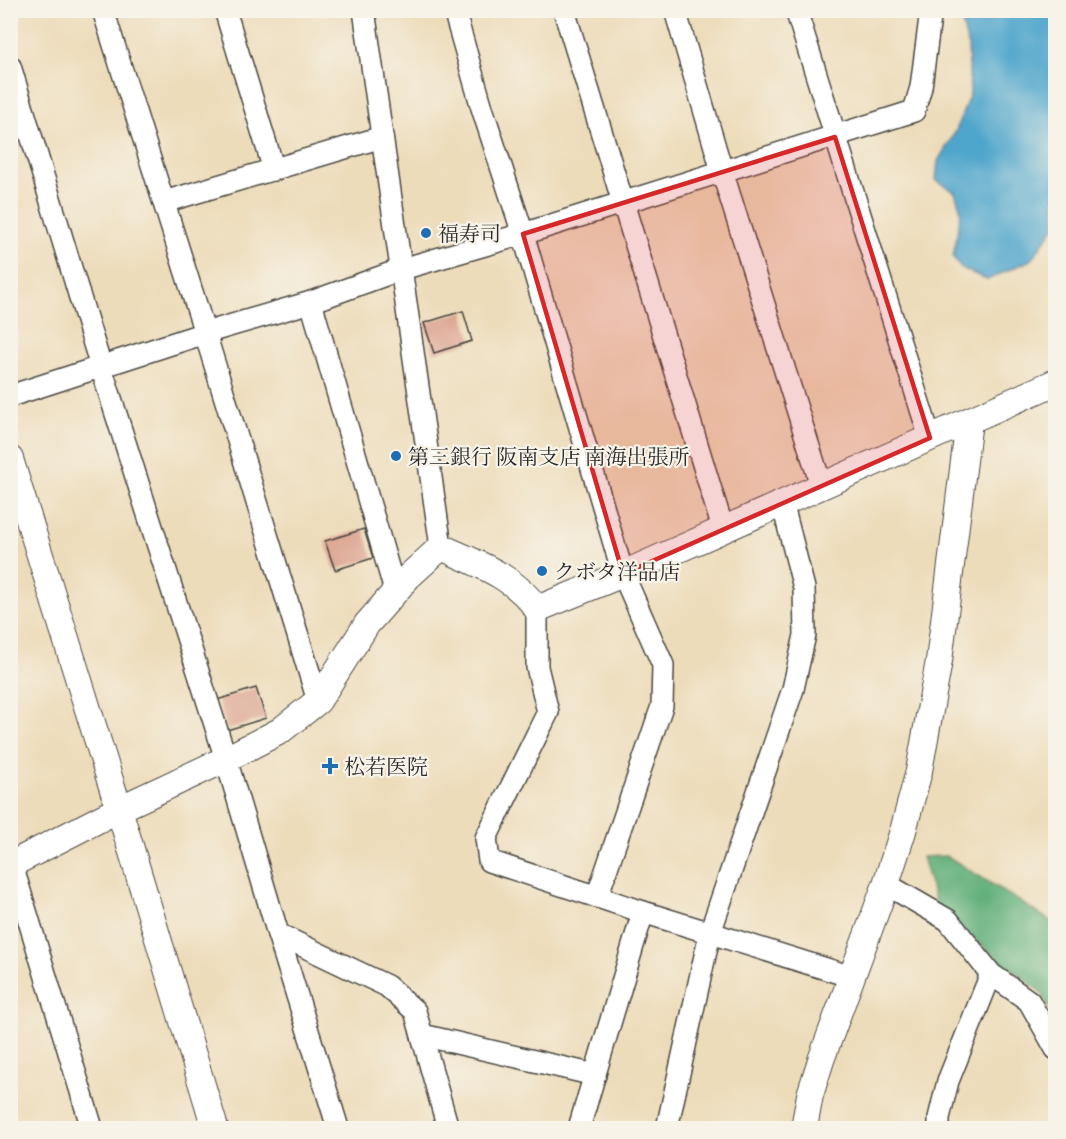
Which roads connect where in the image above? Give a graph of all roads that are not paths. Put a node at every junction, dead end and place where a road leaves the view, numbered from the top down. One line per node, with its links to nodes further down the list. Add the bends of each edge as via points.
1 (104, 10): 14 (street)
2 (225, 10): 12 (street)
3 (364, 10): 10 (street)
4 (454, 10): 16 (street)
5 (564, 10): 15 (street)
6 (675, 10): 13 (street)
7 (796, 10): 11 (street)
8 (931, 10): 11 (street, via 914,111)
9 (10, 66): 20 (street)
10 (382, 137): 12 (street); 17 (street)
11 (835, 137): 13 (street); 24 (street)
12 (274, 170): 14 (street)
13 (722, 171): 15 (street); 26 (street)
14 (164, 202): 19 (street)
15 (622, 203): 16 (street); 28 (street)
16 (523, 234): 17 (street); 30 (street)
17 (402, 269): 18 (street); 29 (street)
18 (311, 302): 19 (street); 31 (street)
19 (205, 333): 20 (street); 33 (street)
20 (101, 367): 22 (street); 34 (street)
21 (1056, 382): 23 (street)
22 (10, 396)
23 (969, 421): 24 (street); 37 (street, via 937,672 919,771)
24 (930, 438): 26 (street)
25 (10, 459): 35 (street)
26 (821, 485): 27 (street)
27 (782, 502): 28 (street); 40 (street, via 804,588 805,635 794,689)
28 (723, 529): 30 (street)
29 (441, 547): 31 (street); 32 (street, via 516,586)
30 (623, 574): 32 (street); 38 (street, via 663,665 662,706)
31 (395, 591): 33 (street, via 367,624)
32 (537, 609): 38 (street, via 537,667 548,712 486,838 489,861)
33 (318, 701): 34 (street, via 280,731)
34 (226, 759): 35 (street); 41 (street)
35 (119, 809): 36 (street); 49 (street)
36 (11, 865): 48 (street)
37 (886, 884): 42 (street, via 948,920); 43 (street)
38 (597, 897): 39 (street)
39 (643, 912): 40 (street); 46 (street)
40 (710, 933): 43 (street); 52 (street)
41 (279, 934): 44 (street, via 387,986 415,1011); 50 (street)
42 (991, 974): 45 (street, via 1029,1001); 54 (street, via 948,1081)
43 (852, 976): 53 (street, via 813,1087)
44 (422, 1035): 46 (street); 47 (street)
45 (1056, 1049)
46 (595, 1075): 51 (street)
47 (440, 1126)
48 (92, 1128)
49 (215, 1128)
50 (338, 1128)
51 (579, 1128)
52 (667, 1128)
53 (804, 1128)
54 (939, 1128)

